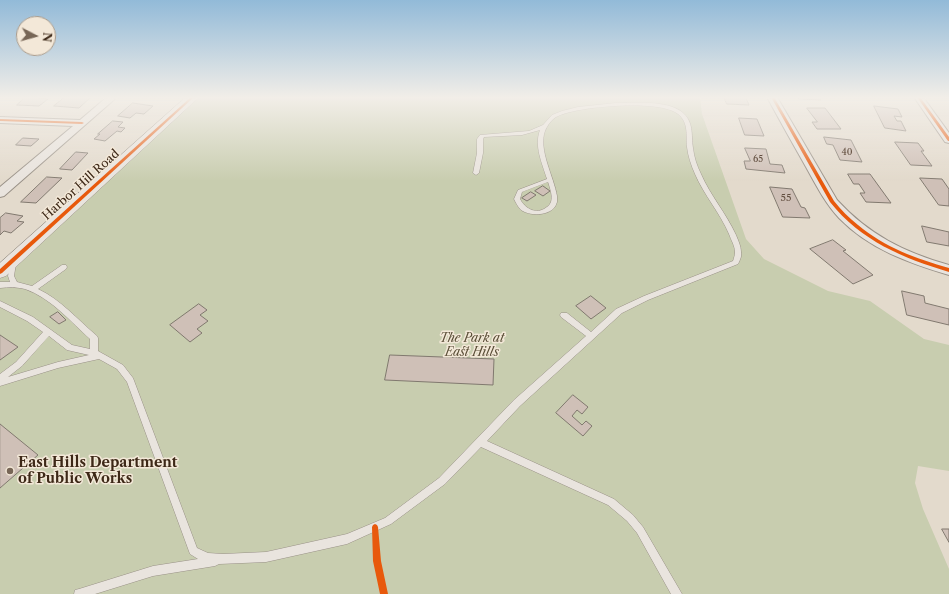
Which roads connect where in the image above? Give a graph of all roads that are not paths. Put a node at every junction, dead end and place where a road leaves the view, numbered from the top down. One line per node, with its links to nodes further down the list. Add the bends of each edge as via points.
1 (80, 125): 10 (street)
2 (162, 125): 11 (street, Harbor Hill Road)
3 (689, 125): 21 (lane, via 692,159 698,176 724,220 738,252 736,262 620,311)
4 (788, 125): 13 (street, via 832,202 843,215 867,236 894,251)
5 (938, 125): 7 (street)
6 (544, 126): 8 (lane, via 535,132 523,134 482,136); 9 (lane, via 540,137)
7 (949, 140)
8 (476, 173)
9 (549, 180): 9 (lane, via 555,199 552,207 535,213 521,208 517,199 520,191)
10 (0, 193)
11 (13, 260): 14 (street, Harbor Hill Road); 15 (lane, via 11,276)
12 (64, 267): 17 (lane)
13 (949, 270)
14 (0, 272)
15 (14, 284): 16 (lane); 17 (lane)
16 (0, 285)
17 (33, 289): 22 (lane, via 43,293 94,338)
18 (0, 304): 20 (lane, via 30,319)
19 (564, 315): 21 (lane)
20 (48, 332): 22 (lane, via 70,348); 23 (lane, via 24,359)
21 (591, 336): 25 (lane, via 517,403)
22 (97, 354): 24 (lane); 26 (lane, via 120,367 130,380 193,551 207,558)
23 (0, 378)
24 (0, 383)
25 (480, 442): 26 (lane, via 442,481 388,521 347,539 266,557); 28 (lane, via 611,502 627,514 640,530)
26 (223, 559): 27 (lane, via 154,571)
27 (78, 594)
28 (677, 594)

